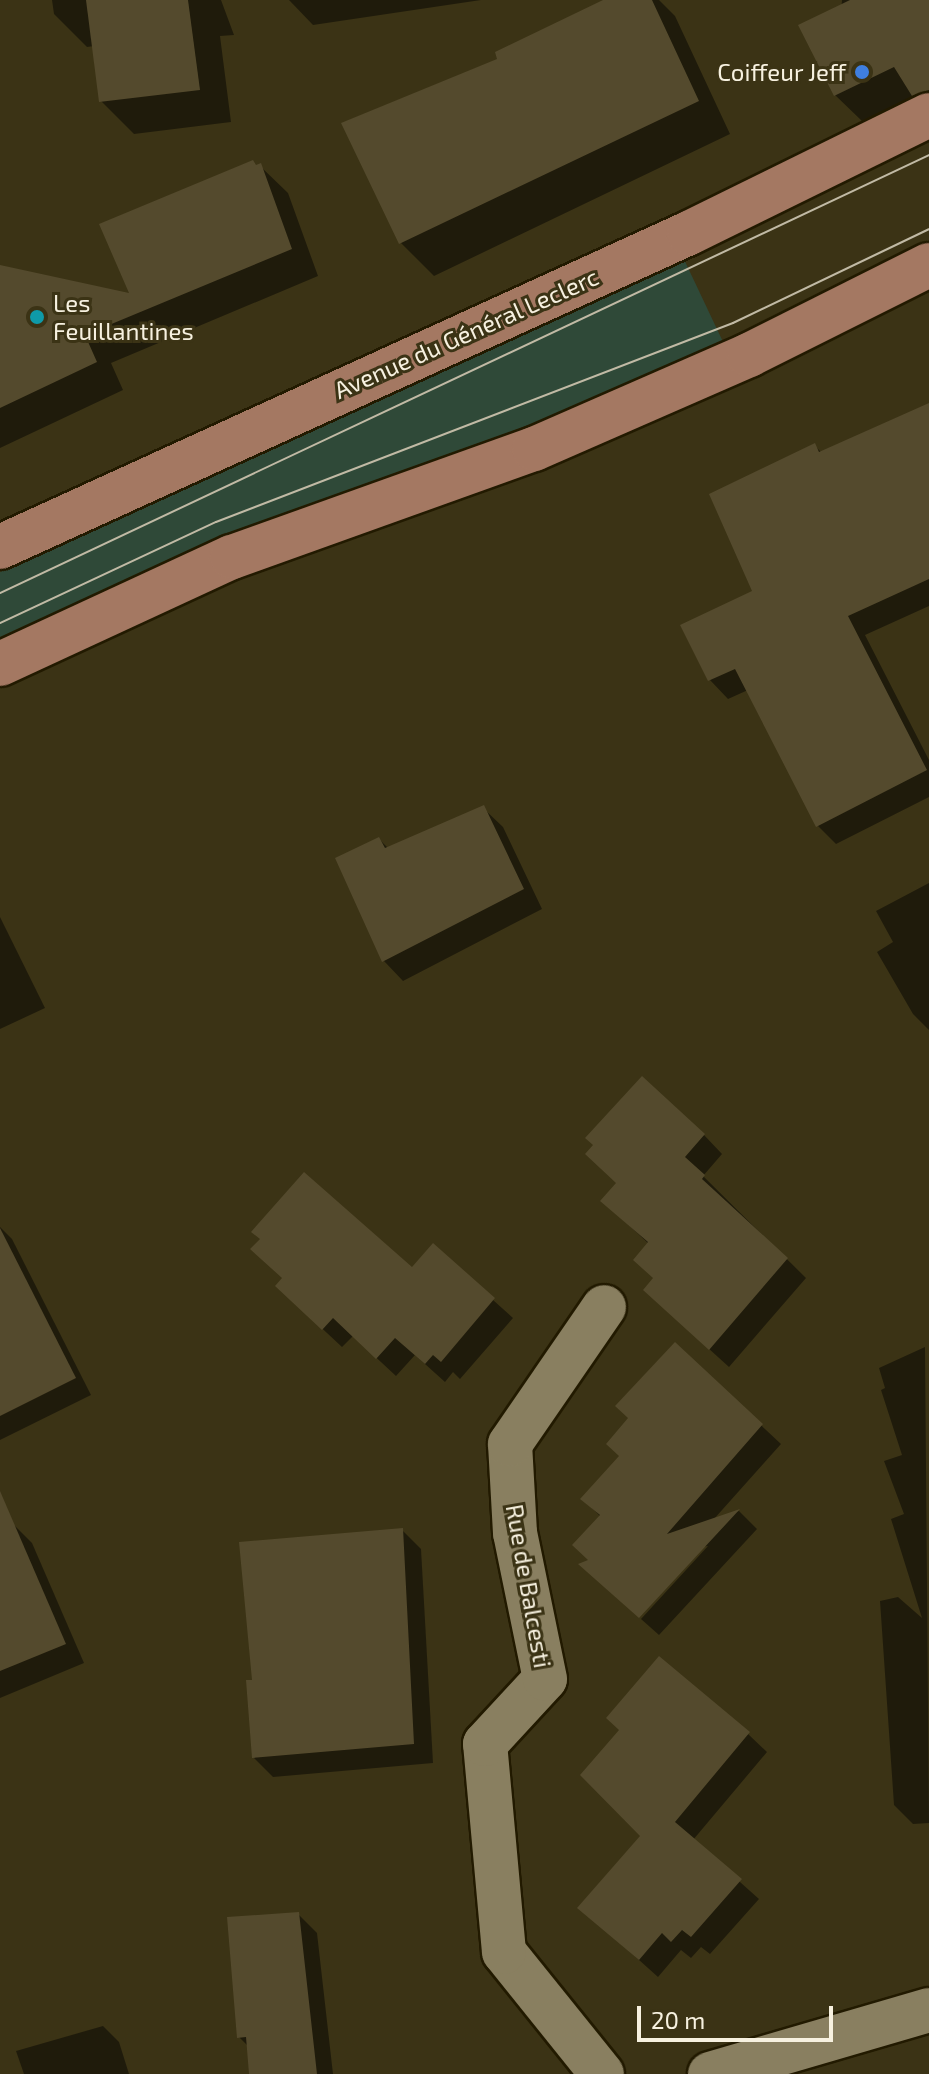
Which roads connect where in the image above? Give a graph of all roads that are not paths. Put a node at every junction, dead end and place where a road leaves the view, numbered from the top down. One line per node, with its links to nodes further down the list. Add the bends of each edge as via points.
1 (929, 115): 3 (main road, Avenue du Général Leclerc, via 689,233)
2 (929, 265): 4 (main road, via 749,355 534,449 232,557)
3 (0, 547)
4 (0, 664)
5 (604, 1307): 7 (street, Rue de Balcesti, via 510,1444 515,1533 545,1679 485,1744 504,1952)
6 (929, 2010): 8 (street)
7 (602, 2074)
8 (710, 2074)

